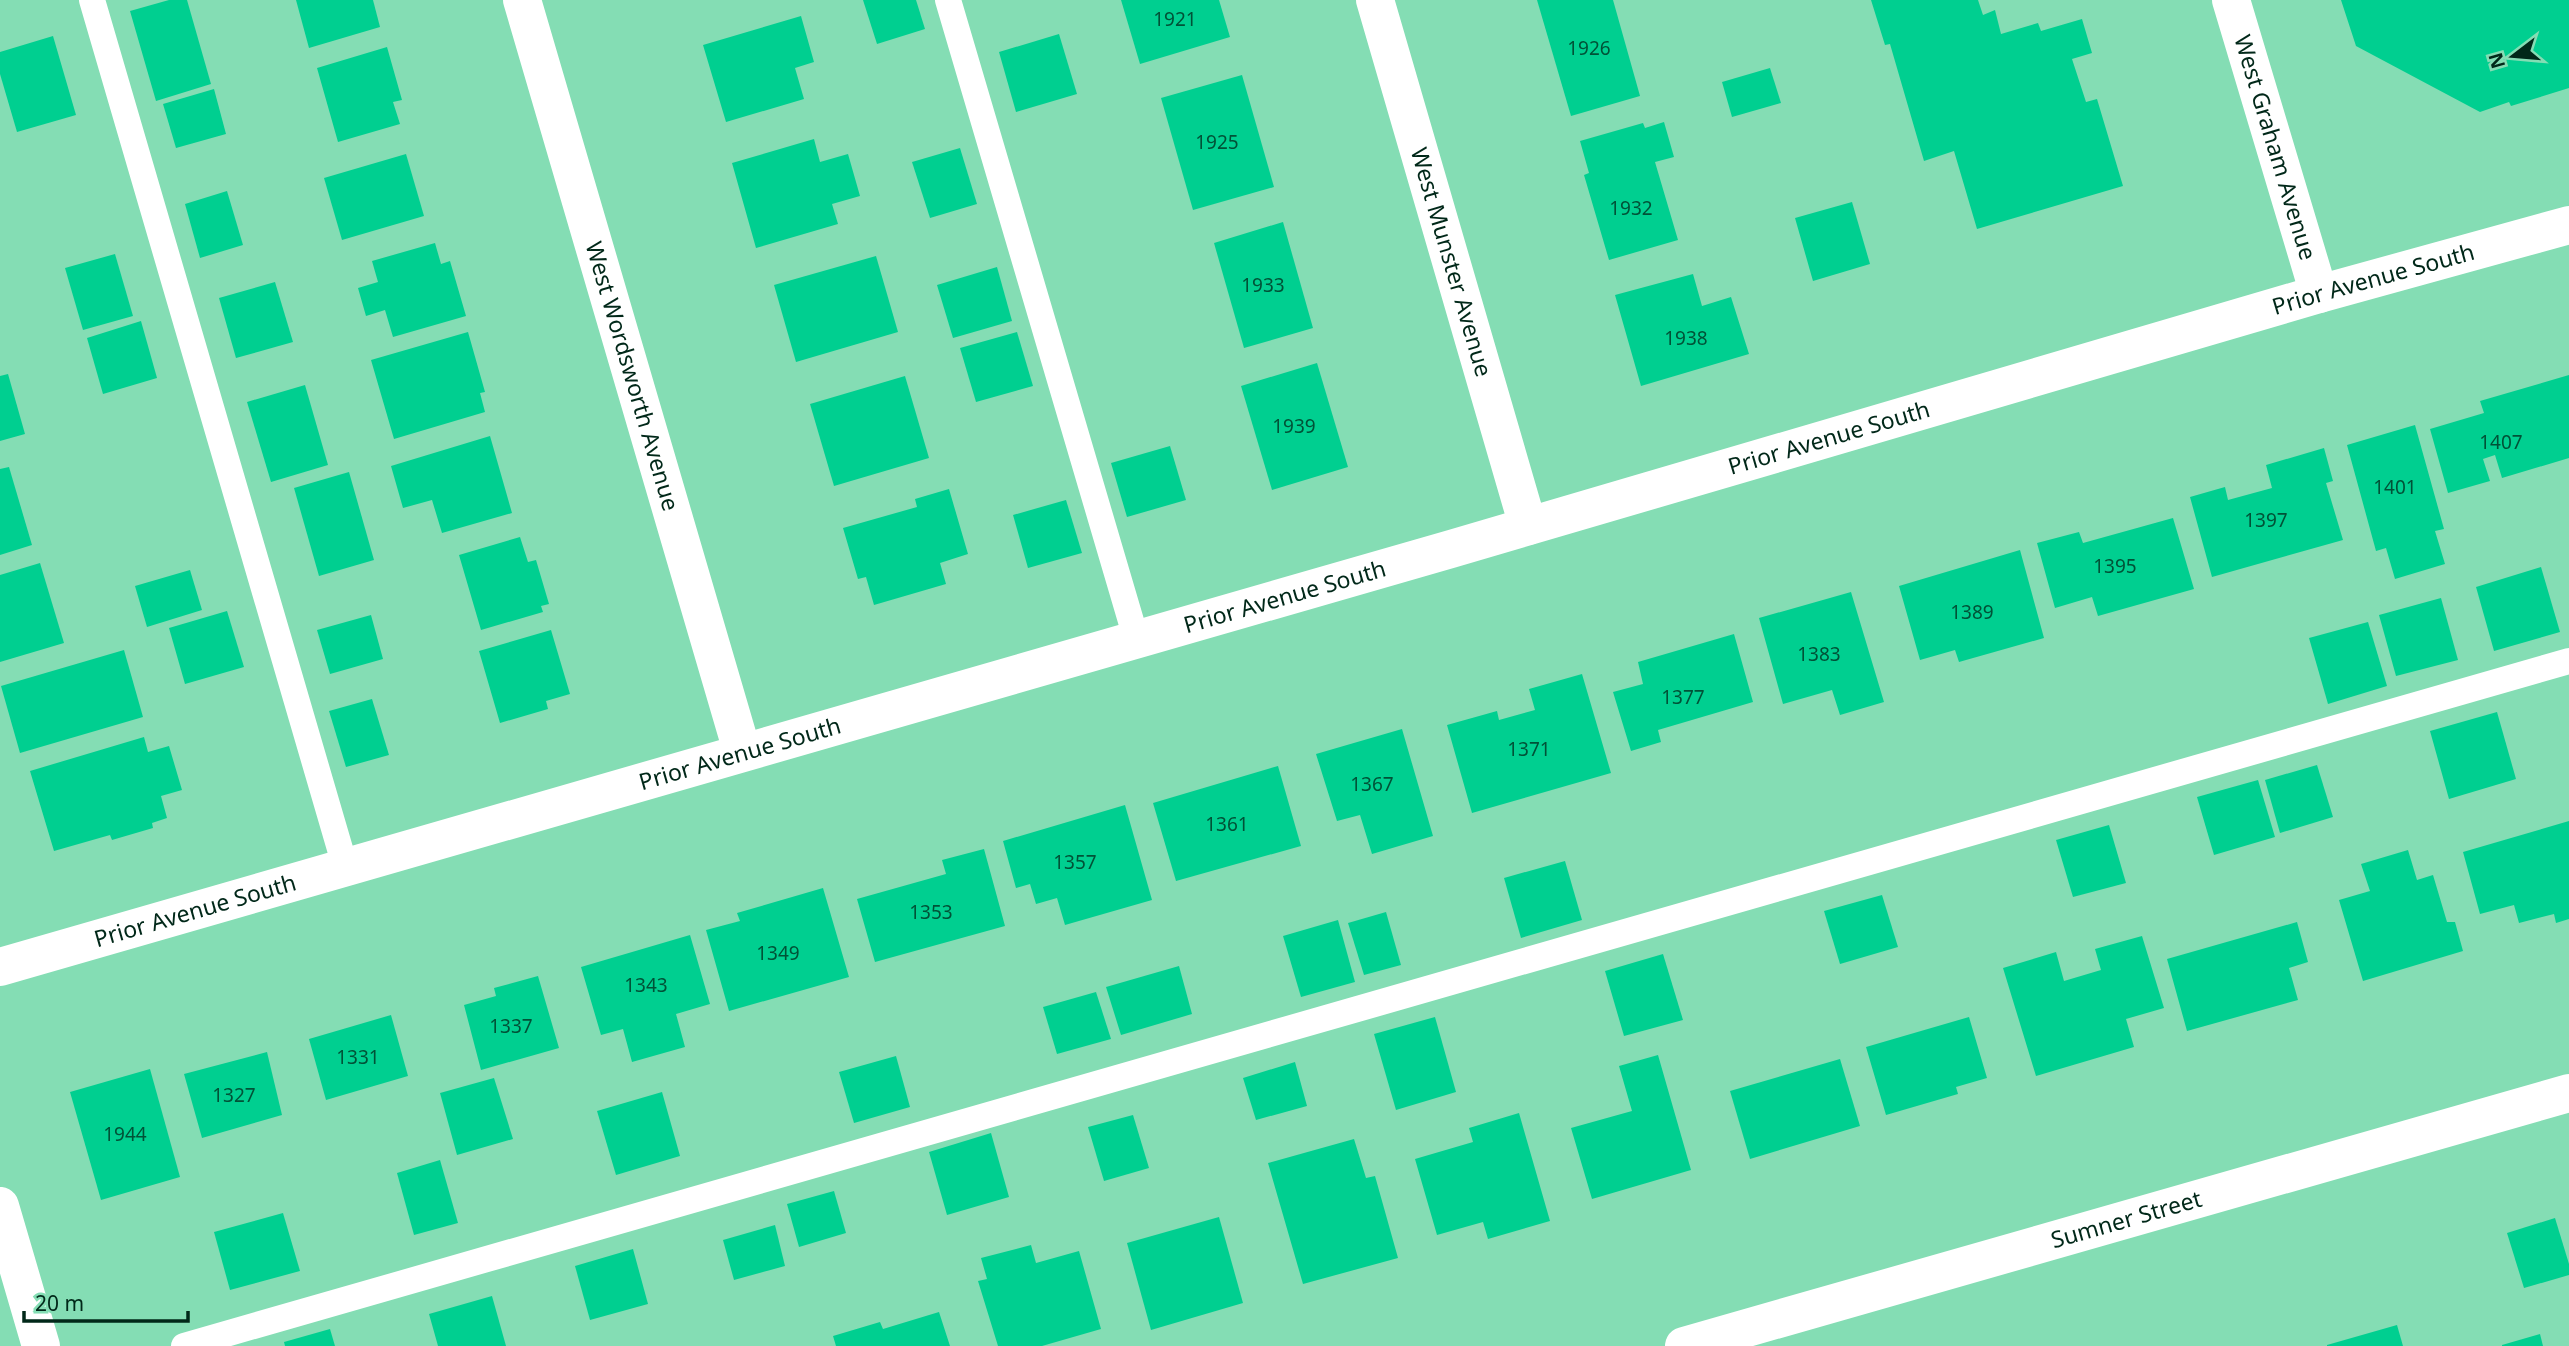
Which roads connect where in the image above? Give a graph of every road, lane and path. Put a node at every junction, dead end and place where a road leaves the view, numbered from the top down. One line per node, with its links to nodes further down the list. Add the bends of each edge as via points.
1 (92, 0): 12 (lane)
2 (523, 0): 11 (street, West Wordsworth Avenue)
3 (948, 0): 9 (lane)
4 (1375, 0): 8 (street, West Munster Avenue)
5 (2231, 0): 7 (street, West Graham Avenue)
6 (2569, 225): 7 (street, Prior Avenue South)
7 (2319, 295): 8 (street, Prior Avenue South)
8 (1528, 526): 9 (street, Prior Avenue South)
9 (1136, 639): 11 (street, Prior Avenue South)
10 (2569, 661): 17 (lane)
11 (742, 751): 12 (street, Prior Avenue South)
12 (345, 866): 13 (street, Prior Avenue South)
13 (0, 967)
14 (2569, 1093): 18 (street, Sumner Street)
15 (0, 1206): 16 (street)
16 (41, 1346)
17 (184, 1346)
18 (1684, 1346)

